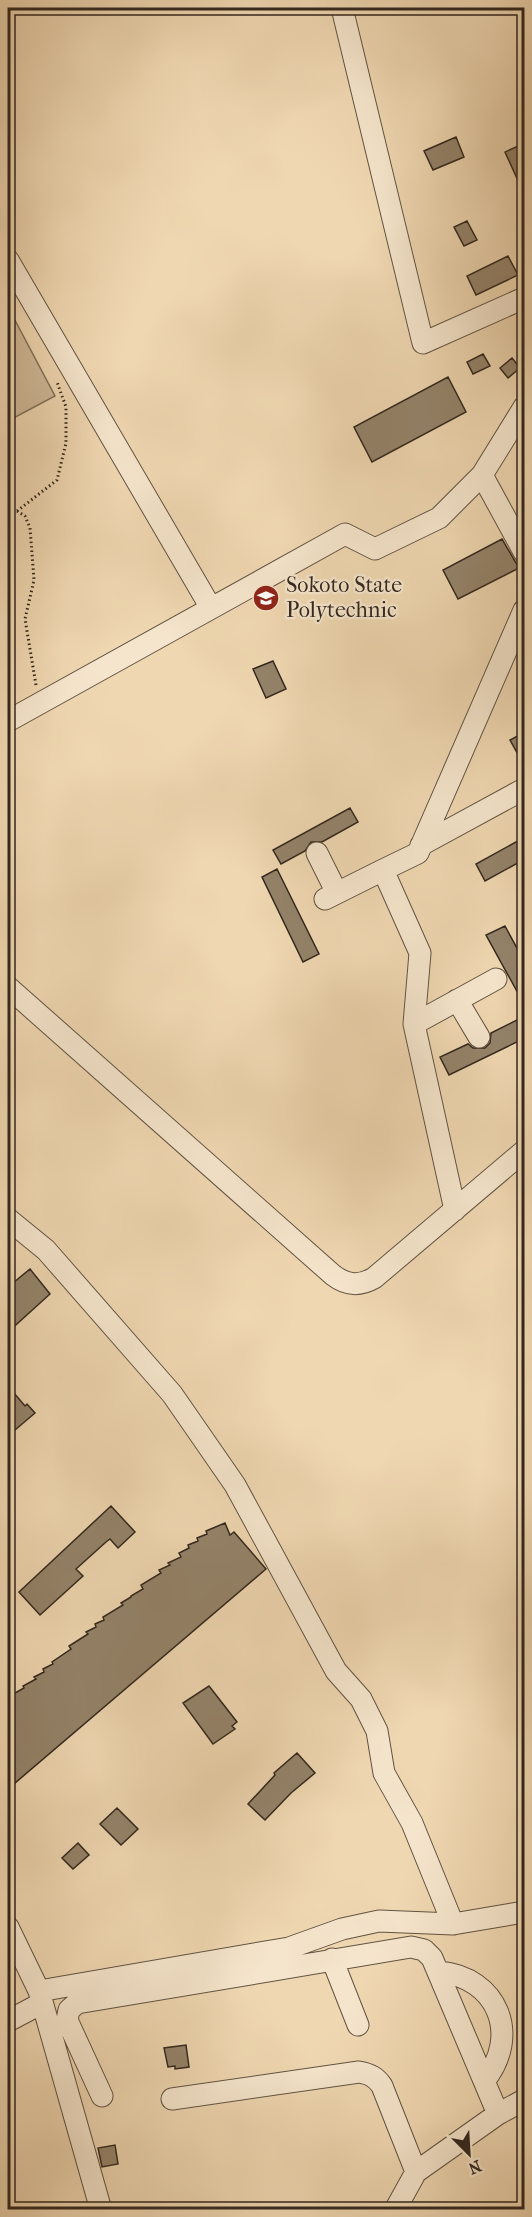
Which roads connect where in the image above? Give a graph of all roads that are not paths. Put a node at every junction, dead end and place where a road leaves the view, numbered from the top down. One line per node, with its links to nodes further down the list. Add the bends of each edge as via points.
1 (342, 8): 3 (street, via 423,343)
2 (8, 260): 7 (street)
3 (525, 297)
4 (525, 407): 5 (street)
5 (482, 475): 6 (street); 7 (street, via 439,518 375,549 345,534)
6 (525, 552)
7 (211, 608): 9 (street)
8 (525, 610): 11 (street)
9 (8, 721)
10 (525, 789): 11 (street)
11 (422, 845): 13 (street, via 418,853)
12 (317, 853): 13 (street, via 331,896)
13 (383, 870): 17 (street, via 420,953)
14 (496, 979): 16 (street)
15 (8, 987): 20 (street, via 345,1283 360,1284 375,1278)
16 (457, 1000): 17 (street); 18 (street)
17 (414, 1024): 20 (street)
18 (478, 1037)
19 (525, 1151): 20 (street)
20 (455, 1210)
21 (8, 1219): 23 (street, via 46,1250 172,1394 235,1485 336,1671 361,1699 376,1731 384,1773 412,1823)
22 (525, 1911): 23 (street)
23 (453, 1924): 27 (street, via 379,1921 289,1948)
24 (8, 1927): 27 (street)
25 (332, 1959): 26 (street, via 411,1947 429,1954); 29 (street); 31 (street, via 77,2003 69,2010 67,2020)
26 (439, 1972): 30 (street); 30 (street, via 471,1981 488,1995 499,2014 501,2049)
27 (40, 1997): 28 (street); 36 (street)
28 (8, 2021)
29 (358, 2025)
30 (484, 2081): 34 (street)
31 (102, 2096)
32 (172, 2099): 35 (street, via 366,2073 382,2086)
33 (525, 2100): 34 (street)
34 (498, 2114): 35 (street)
35 (416, 2172): 37 (street)
36 (101, 2210)
37 (395, 2210)

